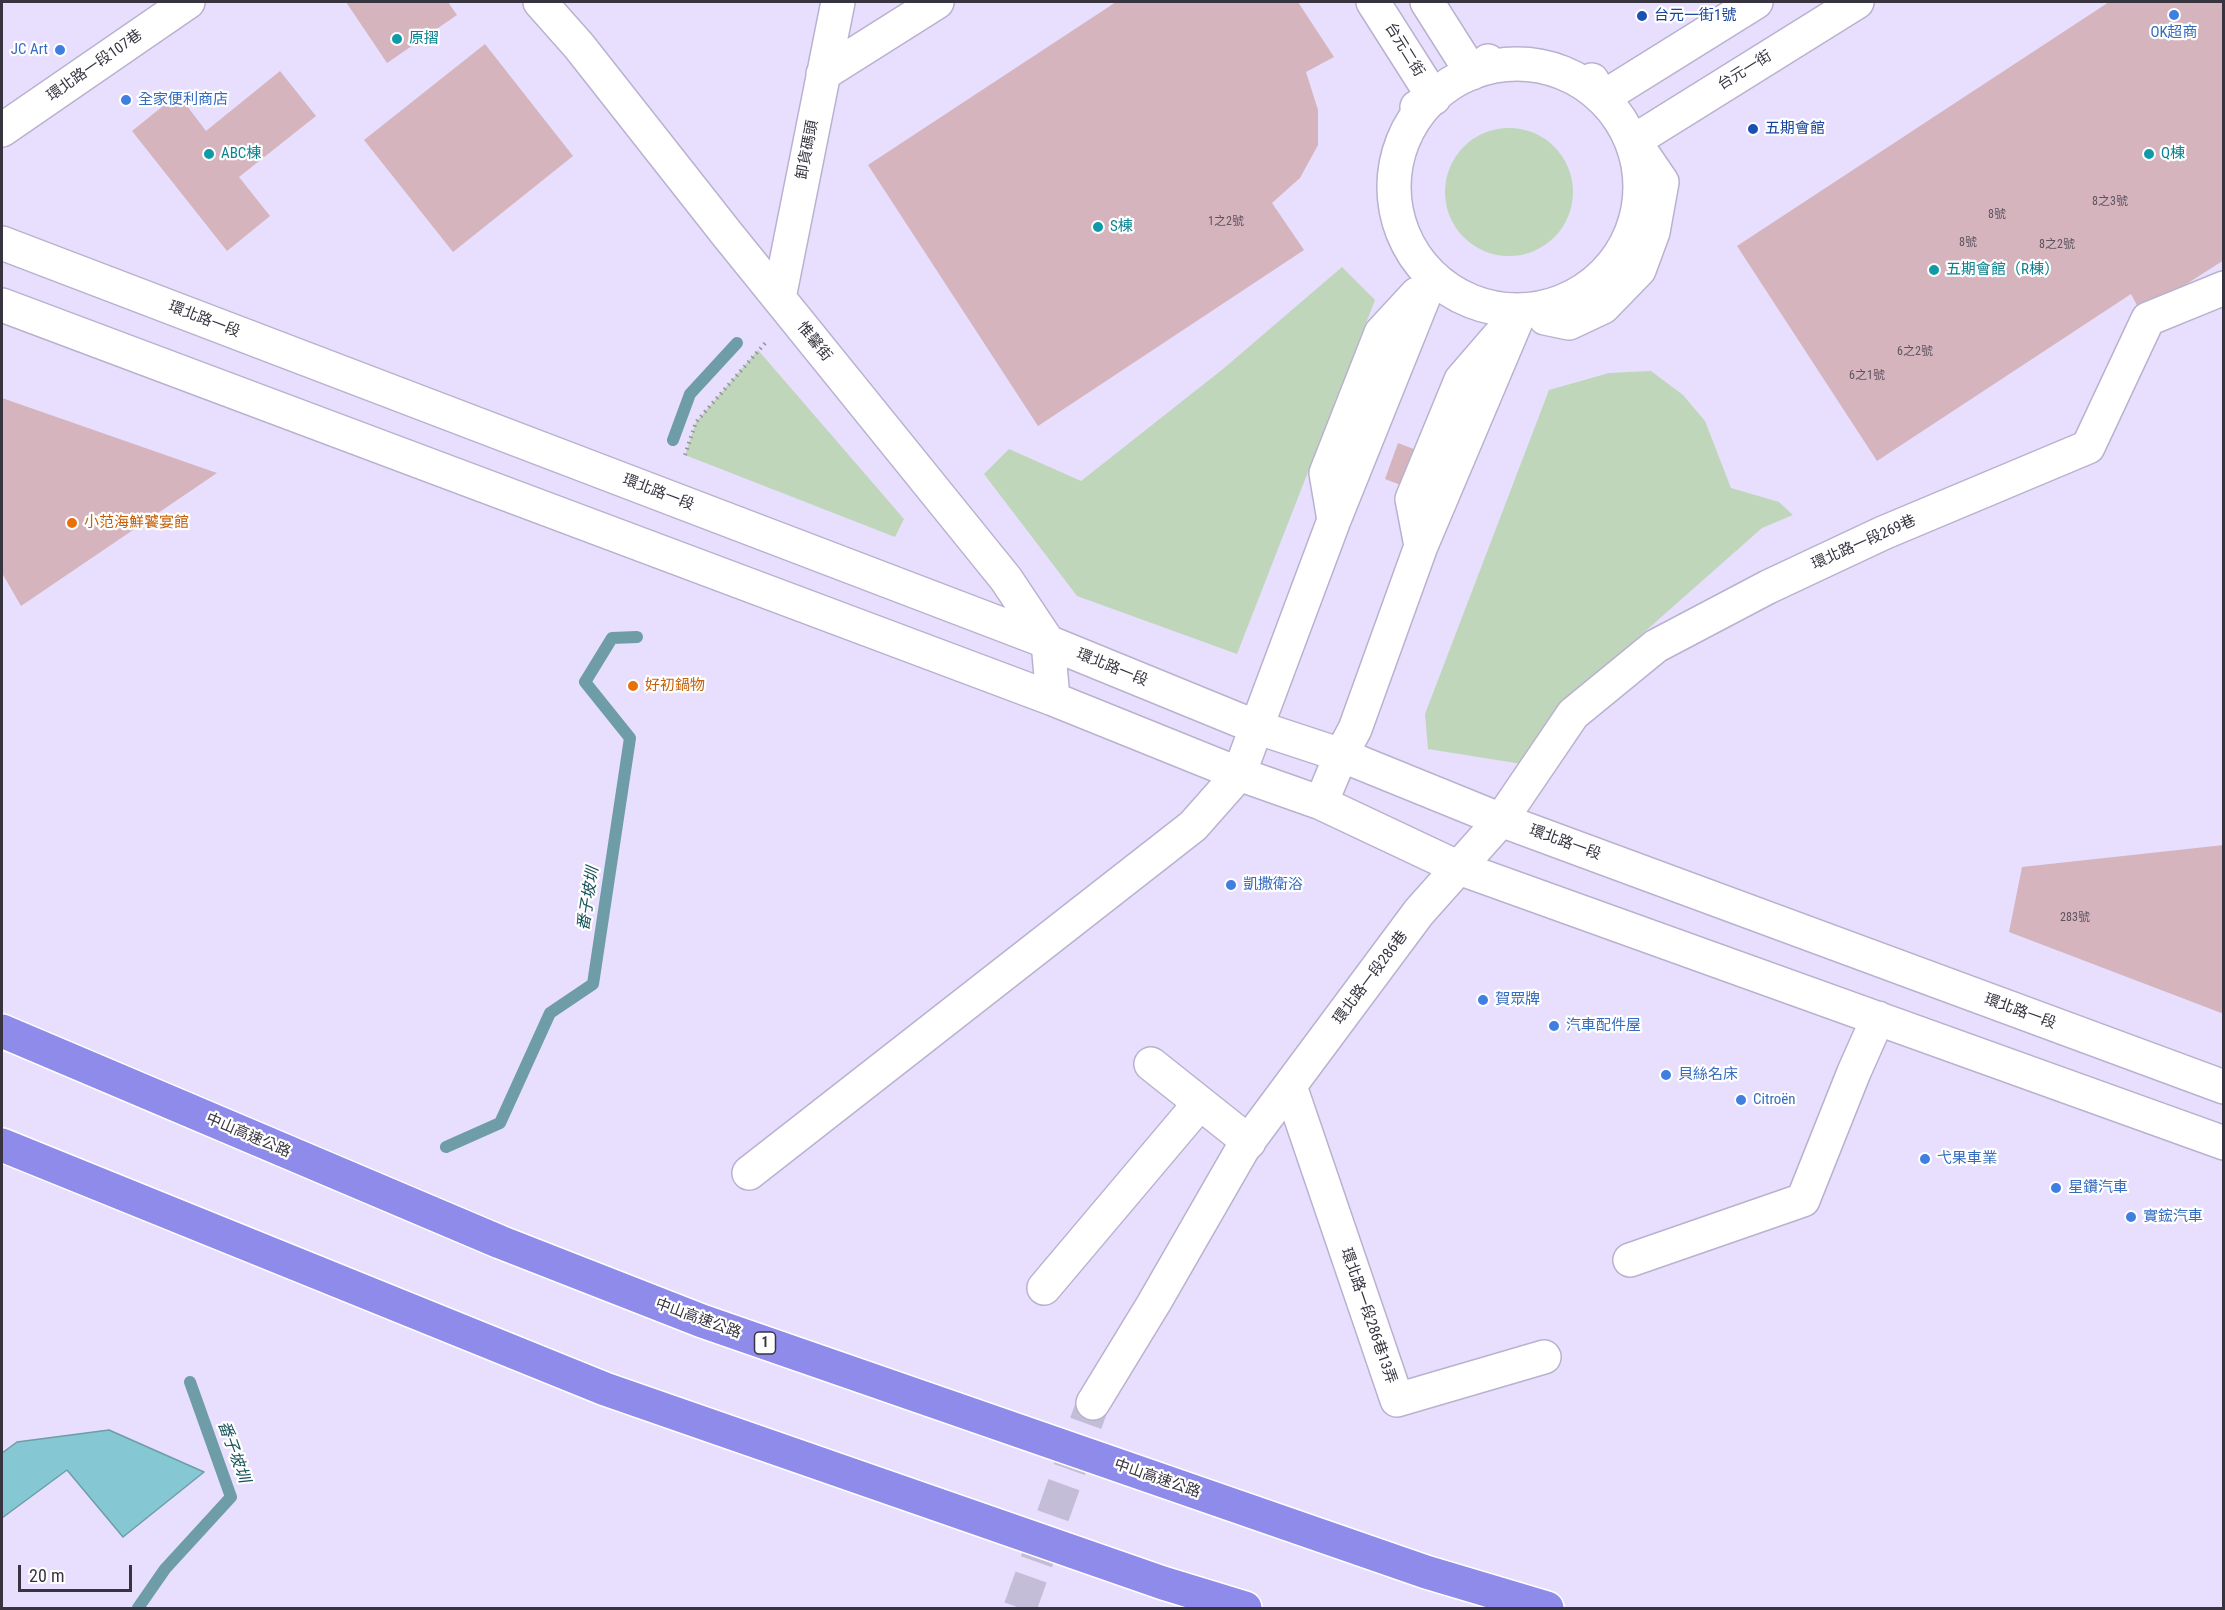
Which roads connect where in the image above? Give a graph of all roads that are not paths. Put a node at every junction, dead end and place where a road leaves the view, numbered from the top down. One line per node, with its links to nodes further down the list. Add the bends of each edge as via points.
1 (188, 2): 13 (street, 環北路一段107巷)
2 (540, 2): 20 (street, 惟馨街)
3 (838, 2): 10 (street, 卸貨碼頭)
4 (937, 2): 10 (street)
5 (1373, 2): 11 (street, 台元二街)
6 (1427, 2): 9 (street)
7 (1756, 2): 12 (street)
8 (1857, 2): 14 (street, 台元一街)
9 (1472, 73): 11 (street, via 1448,84); 12 (street, via 1486,67 1528,63 1568,74)
10 (824, 74): 20 (street, 卸貨碼頭)
11 (1434, 98): 17 (street, via 1418,113 1399,151 1393,192 1402,233)
12 (1602, 98): 14 (street)
13 (2, 130)
14 (1634, 141): 22 (street, via 1639,169 1638,209 1625,246 1600,278 1567,300)
15 (2, 243): 23 (street, 環北路一段)
16 (2223, 266): 21 (street, via 2178,295)
17 (1431, 279): 22 (street, via 1489,308); 25 (street)
18 (2223, 288): 21 (street, 環北路一段269巷)
19 (2, 305): 24 (street)
20 (785, 307): 23 (street, 惟馨街, via 1006,579)
21 (2177, 307): 29 (street, 環北路一段269巷, via 2148,320 2088,447 1862,543 1656,646 1573,714)
22 (1520, 312): 26 (street, via 1421,546)
23 (1048, 642): 24 (street, 惟馨街); 25 (street, 環北路一段)
24 (1053, 699): 27 (street)
25 (1256, 727): 26 (street, 環北路一段); 27 (street)
26 (1341, 755): 28 (street); 29 (street, 環北路一段)
27 (1239, 774): 28 (street); 40 (street, via 1193,826)
28 (1321, 803): 30 (street)
29 (1501, 820): 30 (street, 環北路一段286巷); 35 (street, 環北路一段)
30 (1459, 868): 31 (street); 34 (street, 環北路一段286巷, via 1419,912)
31 (1878, 1018): 38 (street); 41 (street, via 1803,1200)
32 (2, 1031): 46 (highway, 中山高速公路 / 1, via 500,1242 702,1321 1426,1572)
33 (1151, 1065): 36 (street)
34 (1290, 1086): 37 (street, 環北路一段286巷); 43 (street, 環北路一段286巷13弄, via 1397,1400)
35 (2223, 1087)
36 (1200, 1104): 37 (street); 42 (street)
37 (1249, 1142): 44 (street, 環北路一段286巷)
38 (2223, 1143)
39 (2, 1145): 45 (highway, via 605,1389)
40 (750, 1173)
41 (1630, 1260)
42 (1044, 1288)
43 (1544, 1356)
44 (1093, 1403)
45 (1245, 1608)
46 (1547, 1608)

